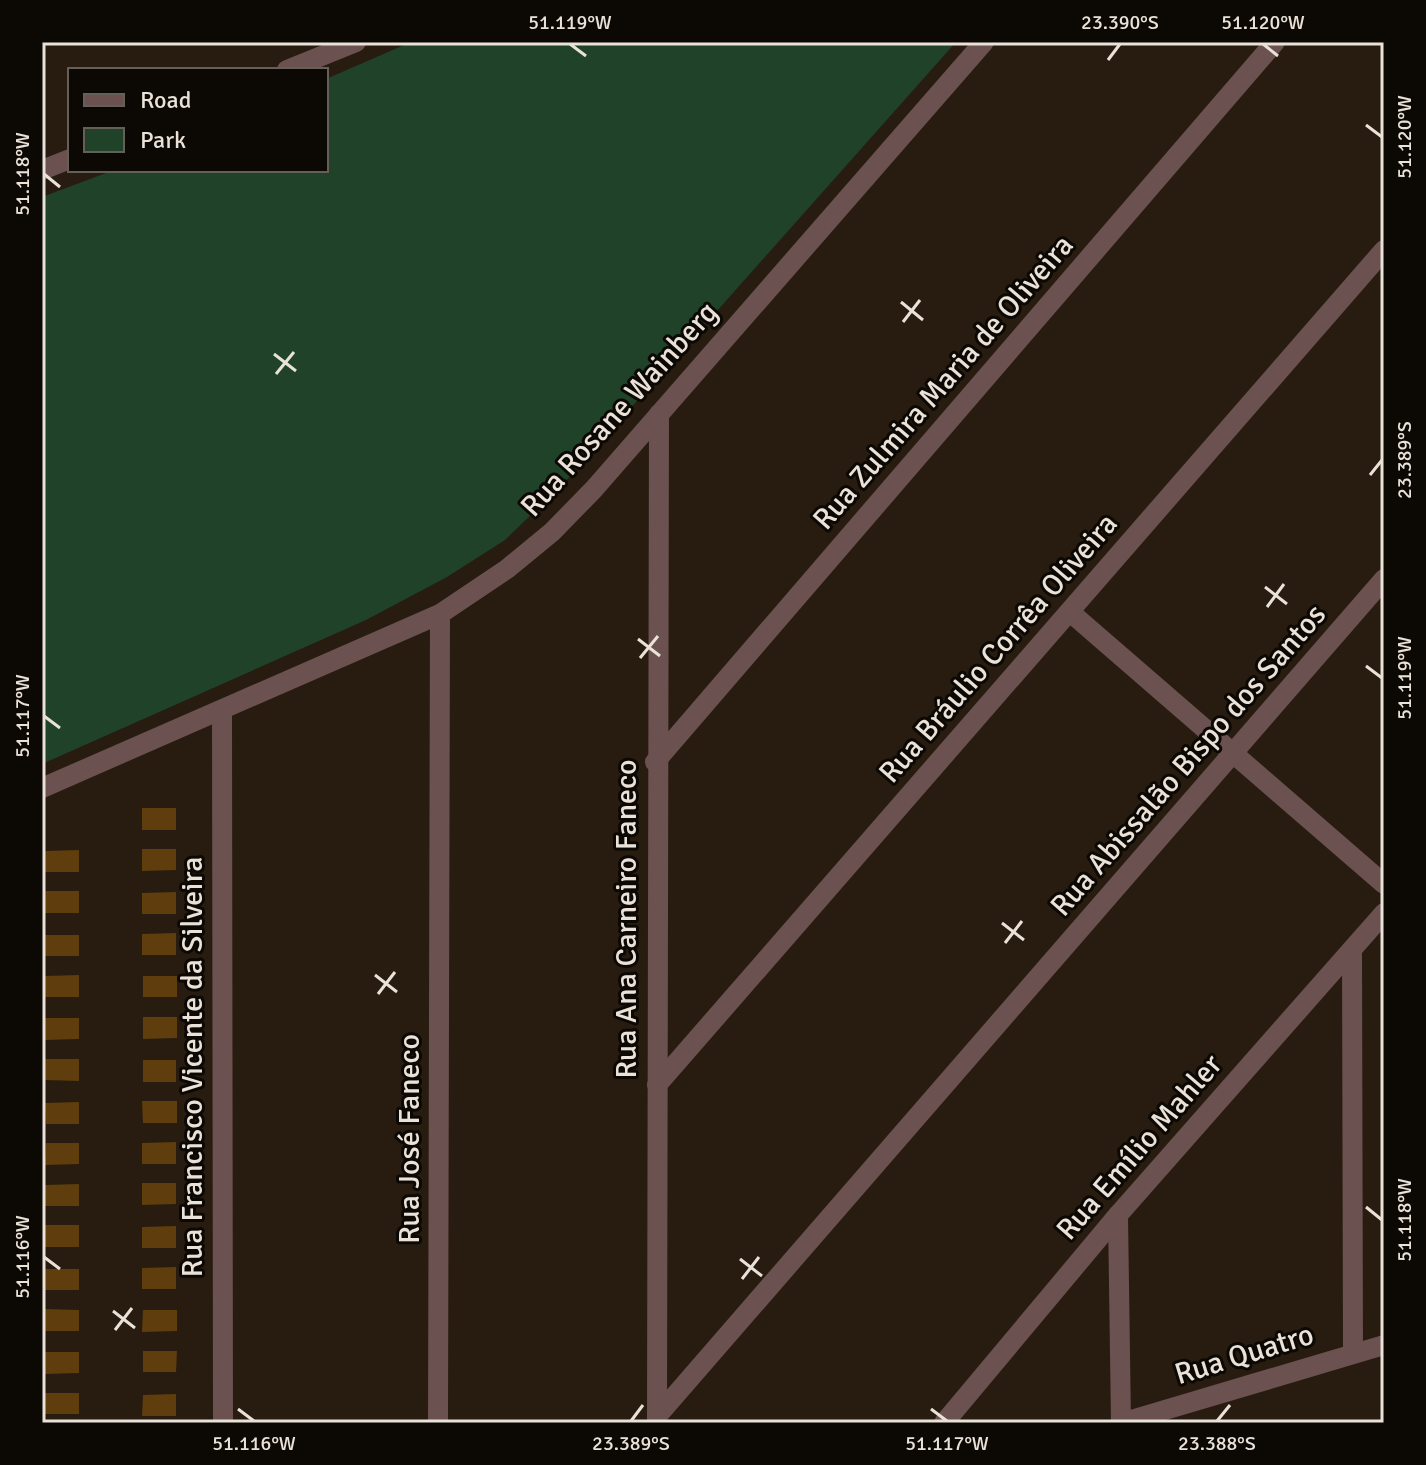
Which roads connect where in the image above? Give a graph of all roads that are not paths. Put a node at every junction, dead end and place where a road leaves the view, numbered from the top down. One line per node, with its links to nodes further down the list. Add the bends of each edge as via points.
1 (356, 42): 4 (street)
2 (984, 42): 8 (street, Rua Rosane Wainberg)
3 (1275, 42): 14 (street, Rua Zulmira Maria de Oliveira)
4 (292, 68)
5 (68, 160): 6 (street)
6 (42, 170)
7 (1384, 250): 10 (street, Rua Bráulio Corrêa Oliveira)
8 (659, 414): 11 (street, Rua Rosane Wainberg, via 552,532); 14 (street, Rua Ana Carneiro Faneco)
9 (1384, 579): 13 (street, Rua Abissalão Bispo dos Santos)
10 (1070, 612): 13 (street); 19 (street, Rua Bráulio Corrêa Oliveira)
11 (440, 614): 12 (street, Rua Rosane Wainberg); 25 (street, Rua José Faneco)
12 (222, 711): 15 (street, Rua Rosane Wainberg); 24 (street, Rua Francisco Vicente da Silveira)
13 (1234, 754): 16 (street); 23 (street, Rua Abissalão Bispo dos Santos)
14 (655, 762): 19 (street, Rua Ana Carneiro Faneco)
15 (42, 788)
16 (1384, 884)
17 (1384, 913): 18 (street, Rua Emílio Mahler)
18 (1352, 951): 20 (street, Rua Emílio Mahler); 22 (street)
19 (657, 1085): 23 (street, Rua Ana Carneiro Faneco)
20 (1118, 1215): 26 (street, Rua Emílio Mahler); 27 (street)
21 (1384, 1345): 22 (street, Rua Quatro)
22 (1353, 1353): 27 (street, Rua Quatro)
23 (658, 1418)
24 (223, 1423)
25 (438, 1423)
26 (944, 1423)
27 (1121, 1423)

